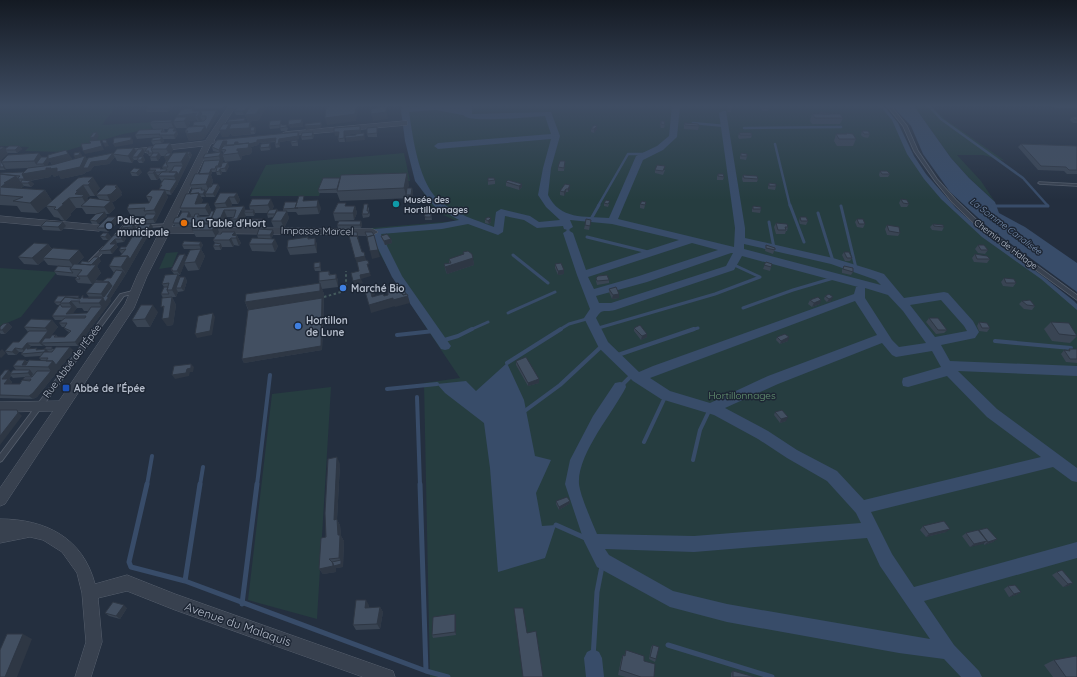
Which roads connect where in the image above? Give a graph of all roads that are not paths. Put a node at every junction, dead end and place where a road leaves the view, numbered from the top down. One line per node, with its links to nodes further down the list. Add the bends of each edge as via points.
1 (212, 138): 4 (street)
2 (910, 138): 14 (lane, Chemin de Halage, via 916,151 954,202 982,228)
3 (217, 141): 4 (street)
4 (208, 143): 5 (street, via 138,149); 9 (street)
5 (115, 154)
6 (1040, 183): 7 (lane)
7 (1077, 185)
8 (0, 219): 10 (street)
9 (166, 227): 11 (street, Impasse Marcel); 12 (lane, via 125,227); 13 (street)
10 (99, 228)
11 (373, 232)
12 (91, 263)
13 (136, 292): 16 (lane, Rue Abbé de l'Épée, via 122,295); 17 (street, via 130,305)
14 (1077, 298)
15 (0, 406): 16 (street)
16 (38, 406): 17 (street); 18 (lane, Rue Abbé de l'Épée)
17 (62, 406): 19 (street)
18 (0, 459)
19 (0, 500)
20 (0, 526): 21 (street)
21 (32, 530): 22 (street); 23 (street, via 46,534 66,547 84,570)
22 (0, 536)
23 (90, 593): 24 (street, via 94,642); 25 (street, Avenue du Malaquis, via 127,583)
24 (82, 677)
25 (387, 677)

